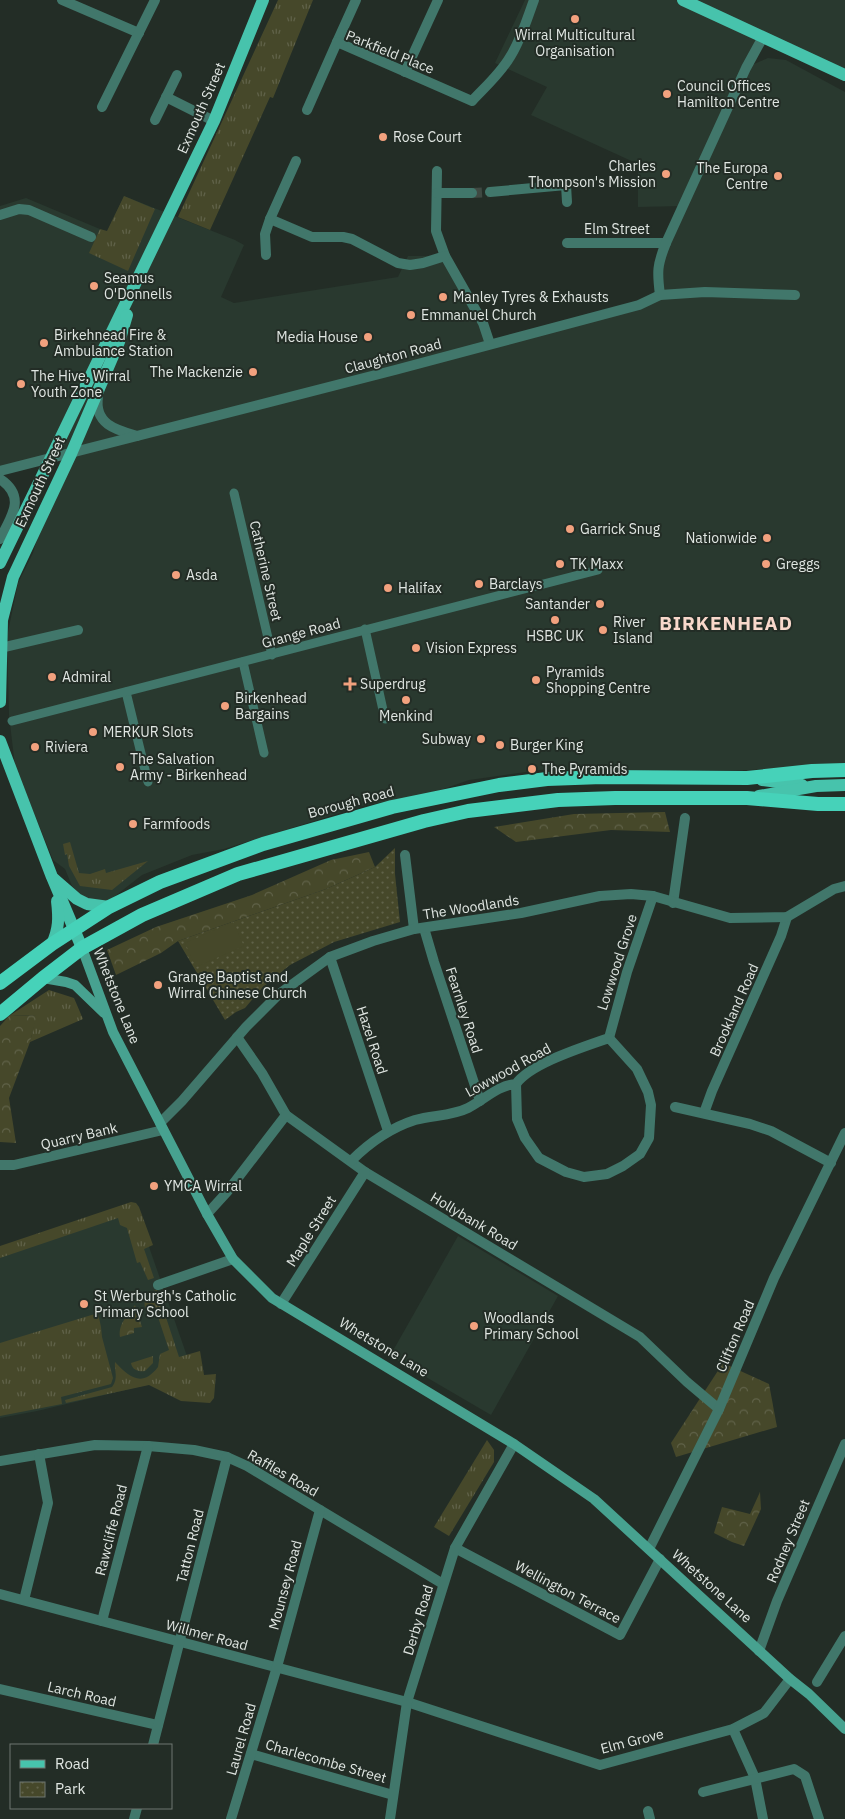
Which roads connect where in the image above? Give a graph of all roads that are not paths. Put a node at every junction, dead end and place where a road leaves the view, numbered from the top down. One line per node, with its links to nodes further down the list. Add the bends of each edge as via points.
1 (62, 0): 8 (street)
2 (155, 0): 8 (street)
3 (263, 0): 18 (main road, Exmouth Street)
4 (356, 0): 10 (street)
5 (438, 0): 11 (street)
6 (534, 0): 11 (street, Parkfield Place, via 522,35 510,57 472,101)
7 (683, 0): 9 (main road)
8 (139, 33): 15 (street)
9 (763, 37): 13 (main road); 29 (street)
10 (337, 42): 11 (street, Parkfield Place); 16 (street, Parkfield Place)
11 (405, 72)
12 (177, 75): 14 (street)
13 (845, 75)
14 (166, 97): 17 (street); 18 (street)
15 (102, 108)
16 (307, 110)
17 (155, 120)
18 (214, 120): 32 (main road, Exmouth Street)
19 (296, 160): 26 (street)
20 (437, 171): 23 (street)
21 (490, 192): 24 (street, via 566,186)
22 (472, 193): 23 (street)
23 (437, 194): 31 (street, via 436,231)
24 (567, 202)
25 (0, 215): 27 (street, via 20,209 29,210)
26 (270, 219): 30 (street, via 265,234); 31 (street, via 312,237 352,239 398,263 410,265)
27 (91, 237)
28 (567, 243): 29 (street, Elm Street)
29 (666, 243): 33 (street, via 658,263)
30 (266, 254)
31 (444, 256): 35 (street, via 483,323)
32 (137, 281): 36 (main road, Exmouth Street, via 119,342); 39 (main road, Exmouth Street)
33 (660, 295): 34 (street, Claughton Road, via 705,292); 35 (street, Claughton Road, via 639,305)
34 (795, 295)
35 (490, 344): 37 (street, Claughton Road)
36 (99, 388): 37 (street, via 96,406 109,426); 38 (main road, Exmouth Street)
37 (139, 436): 38 (street, Claughton Road)
38 (71, 454): 39 (street, Claughton Road); 48 (main road, Exmouth Street, via 13,577 2,620)
39 (51, 459): 40 (street, Claughton Road); 44 (main road, Exmouth Street)
40 (0, 471)
41 (0, 479): 43 (street, via 9,486 16,499)
42 (234, 493): 49 (street, Catherine Street)
43 (0, 539)
44 (0, 564)
45 (598, 570): 47 (street, Grange Road)
46 (78, 630): 48 (street)
47 (365, 630): 49 (street, Grange Road); 53 (street)
48 (1, 648): 52 (main road, Exmouth Street)
49 (272, 655): 50 (street, Grange Road)
50 (243, 662): 51 (street, Grange Road); 56 (street)
51 (126, 692): 54 (street, Grange Road); 59 (street)
52 (0, 702)
53 (385, 719)
54 (12, 721)
55 (0, 741): 66 (main road, Whetstone Lane)
56 (264, 753)
57 (845, 770): 58 (highway, Borough Road)
58 (747, 778): 61 (main road, Borough Road); 70 (highway, Borough Road, via 602,777 499,785 392,807 263,844 160,882)
59 (148, 782)
60 (845, 785): 61 (main road, Borough Road)
61 (816, 786): 62 (main road, Borough Road)
62 (747, 798): 63 (highway); 75 (highway, via 558,800 424,820 238,874 142,915)
63 (845, 804)
64 (685, 818): 69 (street)
65 (405, 855): 73 (street, Fearnley Road)
66 (52, 877): 70 (main road, Whetstone Lane, via 87,904); 72 (main road, Whetstone Lane); 74 (main road, Whetstone Lane, via 59,920)
67 (845, 886): 71 (street, The Woodlands, via 834,889)
68 (653, 896): 69 (street, The Woodlands); 73 (street, The Woodlands, via 600,896 521,914); 82 (street, Lowwood Grove)
69 (673, 902): 71 (street, The Woodlands, via 730,918)
70 (109, 906): 72 (highway, Borough Road)
71 (787, 917): 86 (street, Brookland Road)
72 (74, 929): 74 (highway, Borough Road); 75 (main road, Whetstone Lane)
73 (419, 929): 76 (street, The Woodlands); 84 (street, Fearnley Road, via 434,962)
74 (52, 944): 78 (highway, Borough Road)
75 (82, 948): 77 (highway); 80 (main road, Whetstone Lane)
76 (330, 957): 81 (street, The Woodlands, via 279,994); 89 (street, Hazel Road)
77 (43, 978): 79 (highway); 80 (main road, via 75,985)
78 (1, 981)
79 (0, 1014)
80 (106, 1015): 88 (main road, Whetstone Lane)
81 (237, 1037): 87 (street, Hollybank Road); 88 (street, The Woodlands)
82 (609, 1038): 83 (street, Lowwood Road, via 546,1063); 83 (street, via 637,1069 651,1104 649,1138 640,1154 607,1174 584,1177 539,1158 517,1119)
83 (516, 1084): 84 (street, Lowwood Road, via 507,1084)
84 (480, 1101): 89 (street, Lowwood Road, via 453,1113 415,1120)
85 (676, 1107): 86 (street)
86 (704, 1113): 92 (street, via 771,1131)
87 (286, 1115): 91 (street, Hollybank Road); 95 (street)
88 (162, 1126): 93 (street, Quarry Bank, via 14,1165); 95 (main road, Whetstone Lane)
89 (388, 1131): 91 (street, Lowwood Road)
90 (845, 1133): 92 (street, Clifton Road)
91 (351, 1161): 94 (street, Hollybank Road)
92 (831, 1163): 99 (street, Clifton Road, via 774,1278)
93 (0, 1165)
94 (364, 1172): 98 (street, Maple Street); 99 (street, Hollybank Road, via 640,1337)
95 (207, 1214): 96 (main road, Whetstone Lane)
96 (233, 1259): 97 (street); 98 (main road, Whetstone Lane)
97 (158, 1285)
98 (281, 1304): 100 (main road, Whetstone Lane)
99 (719, 1409): 108 (street, Clifton Road)
100 (514, 1444): 107 (street, Derby Road); 108 (main road, Whetstone Lane, via 594,1499)
101 (845, 1444): 116 (street, Rodney Street)
102 (148, 1446): 103 (street, Raffles Road, via 95,1445); 104 (street, Raffles Road); 113 (street, Rawcliffe Road)
103 (39, 1454): 105 (street, Raffles Road); 112 (street, via 48,1503)
104 (227, 1457): 106 (street, Raffles Road); 115 (street, Tatton Road)
105 (0, 1461)
106 (320, 1510): 110 (street, Raffles Road); 117 (street, Mounsey Road)
107 (455, 1548): 109 (street, Wellington Terrace, via 620,1635); 110 (street, Derby Road)
108 (649, 1549): 109 (main road, Whetstone Lane)
109 (660, 1559): 116 (main road, Whetstone Lane)
110 (443, 1584): 121 (street, Derby Road)
111 (0, 1594): 112 (street, Willmer Road)
112 (24, 1600): 113 (street, Willmer Road)
113 (102, 1621): 115 (street, Willmer Road)
114 (845, 1636): 119 (street)
115 (179, 1642): 117 (street, Willmer Road); 122 (street, Tatton Road)
116 (759, 1651): 118 (main road, Whetstone Lane)
117 (277, 1667): 121 (street, Willmer Road); 126 (street, Laurel Road)
118 (790, 1679): 123 (street, Elm Grove, via 764,1713); 124 (main road, Whetstone Lane)
119 (817, 1682)
120 (0, 1689): 122 (street, Larch Road)
121 (408, 1702): 123 (street, Elm Grove, via 600,1765); 129 (street, Derby Road)
122 (158, 1725): 125 (street, Tatton Road)
123 (733, 1729): 127 (street)
124 (845, 1729)
125 (153, 1744)
126 (252, 1754): 129 (street, Charlecombe Street); 130 (street, Laurel Road)
127 (755, 1778): 128 (street); 132 (street); 133 (street, via 794,1769 805,1776)
128 (703, 1792)
129 (393, 1795): 131 (street, Derby Road)
130 (231, 1819)
131 (390, 1819)
132 (763, 1819)
133 (819, 1819)

